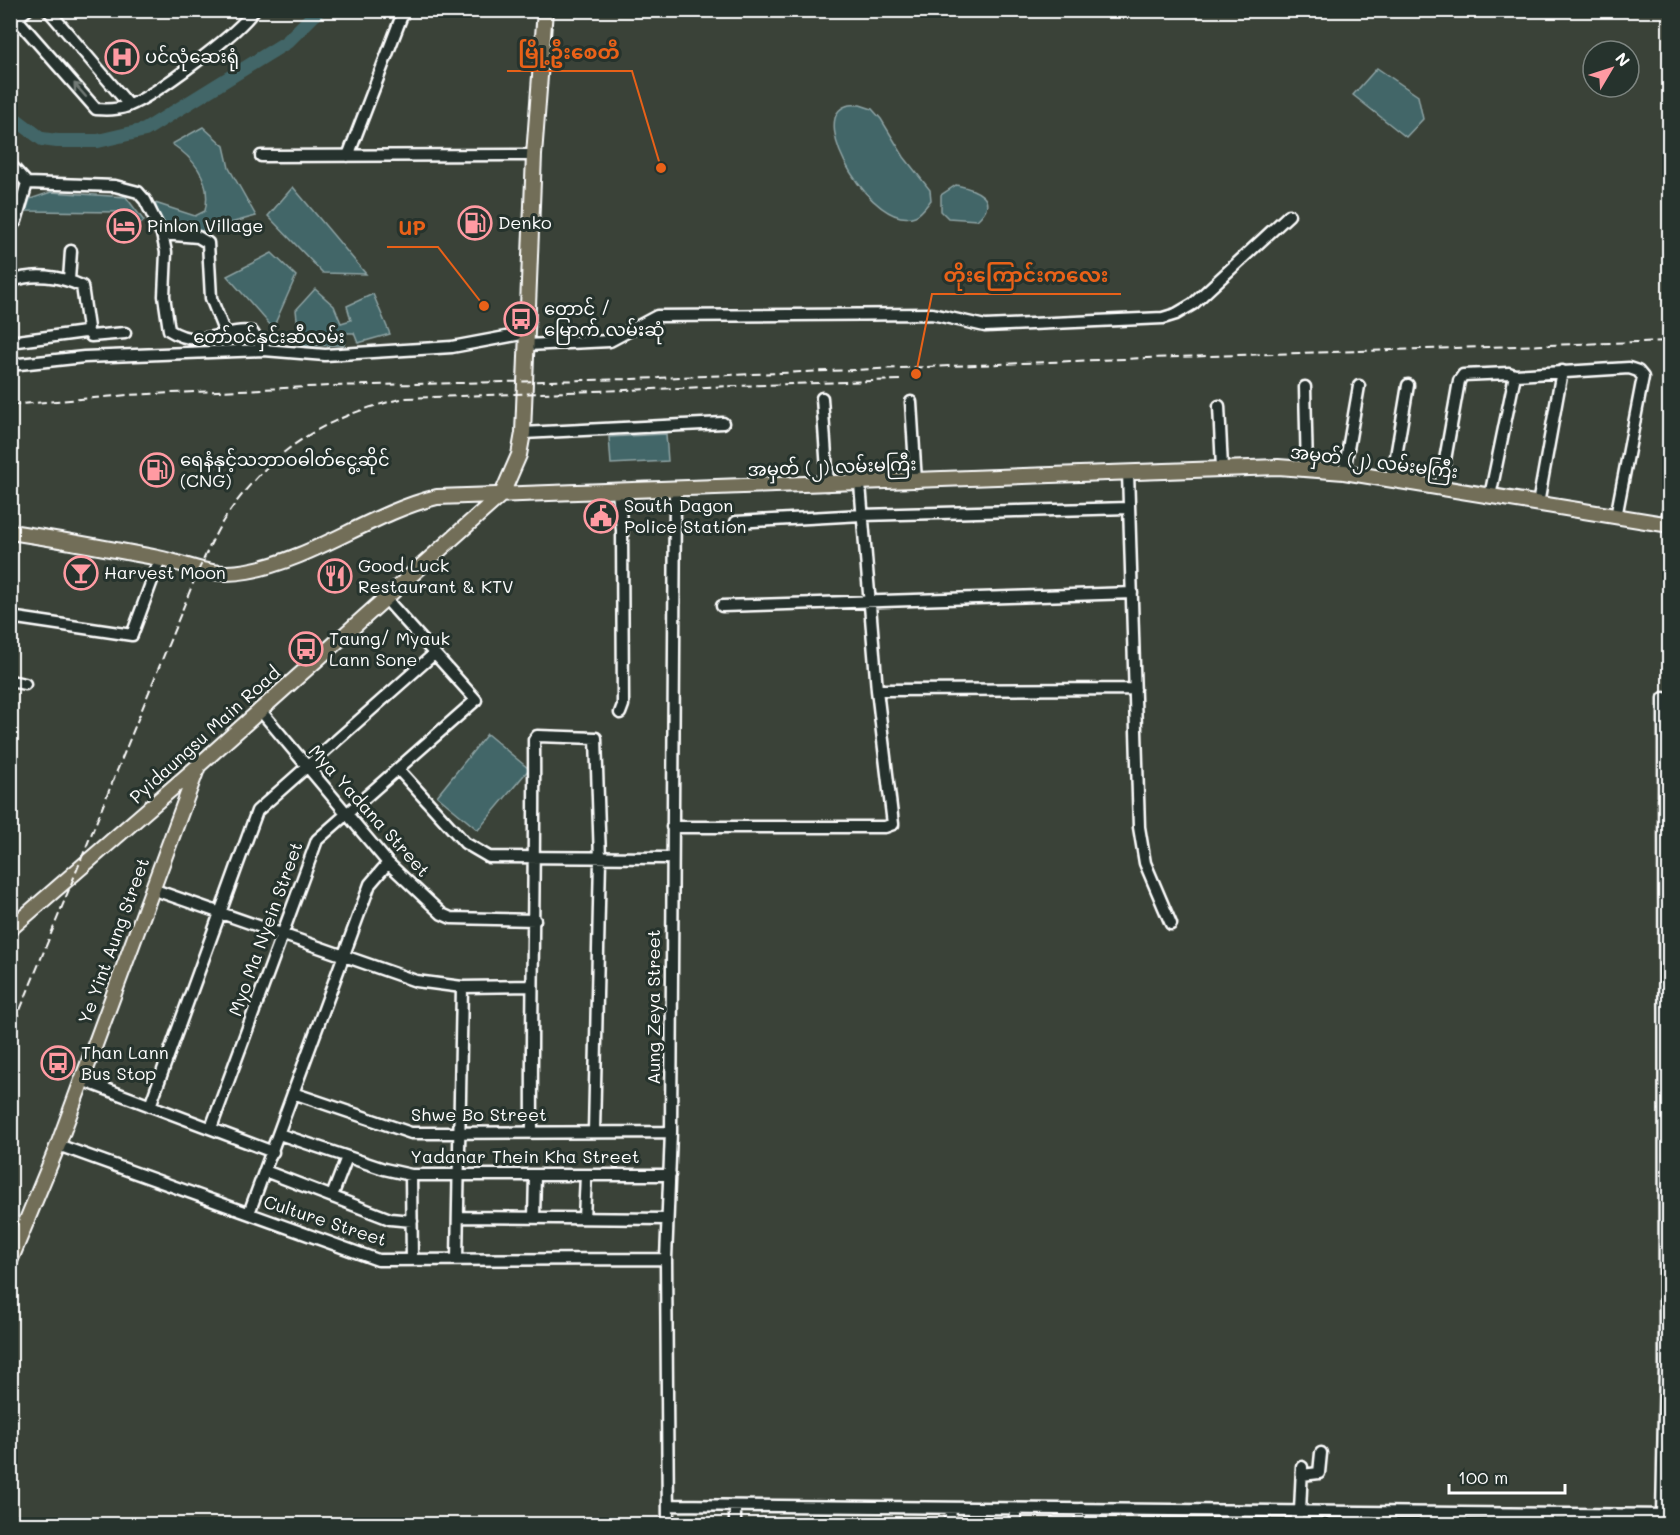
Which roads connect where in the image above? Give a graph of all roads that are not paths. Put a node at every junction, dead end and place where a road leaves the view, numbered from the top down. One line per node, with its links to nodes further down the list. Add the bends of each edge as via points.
1 (27, 10): 6 (street)
2 (48, 10): 7 (street)
3 (254, 10): 7 (street, via 230,35 162,86)
4 (404, 10): 10 (street)
5 (545, 10): 8 (main road)
6 (13, 18): 7 (street, one-way to 6, via 96,109)
7 (129, 105)
8 (534, 155): 10 (street); 22 (main road)
9 (261, 156): 10 (street)
10 (348, 156)
11 (10, 164): 12 (street)
12 (27, 183): 14 (street, via 16,222); 15 (street, via 115,186 138,192 149,205)
13 (1289, 215): 22 (street, တော်ဝင်နှင်းဆီလမ်း, via 1192,304 1163,318 986,326 932,314 657,316 610,341)
14 (10, 227)
15 (162, 234): 21 (street, via 198,237 208,243 211,298); 21 (street, via 169,330 193,338)
16 (71, 251): 17 (street)
17 (69, 280): 18 (street, via 38,276); 19 (street, via 82,286)
18 (10, 282)
19 (87, 331): 20 (street, via 91,336); 23 (street)
20 (126, 333)
21 (226, 336): 24 (street, via 243,330 252,332)
22 (527, 339): 24 (street, တော်ဝင်နှင်းဆီလမ်း, via 325,355); 35 (main road)
23 (10, 342)
24 (264, 350): 25 (street, တော်ဝင်နှင်းဆီလမ်း, via 84,357)
25 (10, 365)
26 (1562, 371): 27 (street); 50 (street); 54 (street, via 1629,368 1643,377)
27 (1515, 375): 44 (street, via 1460,377); 49 (street)
28 (1408, 385): 40 (street)
29 (1359, 386): 39 (street)
30 (1305, 387): 37 (street)
31 (822, 398): 43 (street)
32 (911, 402): 41 (street)
33 (1219, 406): 36 (street)
34 (723, 423): 35 (street)
35 (523, 433): 47 (main road, via 519,454)
36 (1222, 468): 37 (main road, အမှတ် (၂) လမ်းမကြီး); 38 (main road, အမှတ် (၂) လမ်းမကြီး)
37 (1307, 470): 39 (main road, အမှတ် (၂) လမ်းမကြီး)
38 (1128, 472): 41 (main road, အမှတ် (၂) လမ်းမကြီး); 52 (street)
39 (1344, 472): 40 (main road, အမှတ် (၂) လမ်းမကြီး)
40 (1392, 480): 44 (main road, အမှတ် (၂) လမ်းမကြီး)
41 (915, 482): 42 (main road, အမှတ် (၂) လမ်းမကြီး)
42 (860, 484): 43 (main road, အမှတ် (၂) လမ်းမကြီး); 53 (street)
43 (828, 485): 45 (main road, အမှတ် (၂) လမ်းမကြီး)
44 (1440, 488): 49 (main road, အမှတ် (၂) လမ်းမကြီး)
45 (675, 490): 46 (main road, အမှတ် (၂) လမ်းမကြီး); 77 (street, Aung Zeya Street)
46 (618, 492): 47 (main road, အမှတ် (၂) လမ်းမကြီး); 72 (street, via 622,541)
47 (502, 494): 48 (main road, အမှတ် (၂) လမ်းမကြီး); 56 (main road, Pyidaungsu Main Road)
48 (456, 496): 56 (main road, via 470,507); 59 (main road, အမှတ် (၂) လမ်းမကြီး, via 438,497 400,509 275,564 246,572 198,571)
49 (1491, 496): 50 (main road, အမှတ် (၂) လမ်းမကြီး)
50 (1538, 504): 54 (main road, အမှတ် (၂) လမ်းမကြီး)
51 (1670, 504): 57 (street)
52 (1129, 508): 53 (street); 60 (street)
53 (862, 515): 55 (street); 62 (street)
54 (1616, 517): 57 (main road, အမှတ် (၂) လမ်းမကြီး)
55 (736, 522)
56 (471, 524): 61 (main road, Pyidaungsu Main Road)
57 (1668, 525)
58 (10, 532): 59 (main road, အမှတ် (၂) လမ်းမကြီး)
59 (160, 559): 64 (street, via 132,635)
60 (1132, 593): 62 (street); 68 (street)
61 (385, 598): 65 (street); 71 (main road, Pyidaungsu Main Road)
62 (869, 601): 63 (street); 69 (street)
63 (722, 606)
64 (10, 617)
65 (434, 654): 74 (street); 75 (street, Myo Ma Nyein Street, via 476,700)
66 (10, 681): 67 (street)
67 (25, 684)
68 (1135, 689): 69 (street); 86 (street, via 1139,827 1145,863)
69 (877, 690): 77 (street, via 893,817 890,826)
70 (1670, 700): 82 (street, via 1664,698)
71 (260, 710): 73 (main road, Pyidaungsu Main Road); 74 (street, Mya Yadana Street)
72 (620, 713)
73 (198, 766): 83 (main road, Ye Yint Aung Street); 87 (main road, Pyidaungsu Main Road)
74 (308, 767): 76 (street, Mya Yadana Street); 84 (street, via 257,811)
75 (398, 769): 76 (street, Myo Ma Nyein Street); 79 (street, via 476,852 489,857)
76 (347, 814): 81 (street, Mya Yadana Street); 88 (street, Myo Ma Nyein Street, via 316,840)
77 (672, 827): 78 (street, Aung Zeya Street)
78 (671, 858): 80 (street); 99 (street, Aung Zeya Street)
79 (534, 859): 80 (street); 80 (street, via 537,736 596,738); 85 (street)
80 (600, 859): 98 (street)
81 (388, 863): 85 (street, Mya Yadana Street, via 447,918); 89 (street, via 370,884)
82 (1667, 877): 92 (street)
83 (152, 889): 84 (street); 93 (main road, Ye Yint Aung Street)
84 (220, 912): 88 (street); 95 (street)
85 (535, 920): 90 (street)
86 (1171, 924)
87 (10, 929)
88 (281, 933): 89 (street); 96 (street, Myo Ma Nyein Street)
89 (342, 956): 91 (street, via 416,981); 94 (street)
90 (531, 986): 91 (street); 97 (street)
91 (462, 987): 100 (street)
92 (1667, 1057): 118 (street)
93 (82, 1080): 95 (street); 102 (main road, Ye Yint Aung Street)
94 (293, 1093): 100 (street, Shwe Bo Street, via 402,1131); 101 (street)
95 (150, 1106): 96 (street)
96 (211, 1128): 103 (street)
97 (532, 1132): 98 (street, Shwe Bo Street); 100 (street, Shwe Bo Street)
98 (594, 1132): 99 (street, Shwe Bo Street)
99 (671, 1132): 110 (street, Aung Zeya Street)
100 (460, 1133): 107 (street)
101 (279, 1134): 103 (street); 104 (street, Yadanar Thein Kha Street)
102 (58, 1145): 112 (street, Culture Street); 122 (main road, Ye Yint Aung Street)
103 (273, 1152): 105 (street)
104 (347, 1157): 106 (street, Yadanar Thein Kha Street, via 384,1170); 111 (street)
105 (265, 1171): 111 (street); 112 (street)
106 (411, 1174): 107 (street, Yadanar Thein Kha Street); 117 (street)
107 (459, 1175): 108 (street, Yadanar Thein Kha Street); 113 (street)
108 (535, 1175): 109 (street, Yadanar Thein Kha Street); 114 (street)
109 (586, 1175): 110 (street, Yadanar Thein Kha Street); 115 (street)
110 (670, 1175): 116 (street, Aung Zeya Street)
111 (332, 1196): 117 (street, via 390,1219)
112 (249, 1214): 121 (street, Culture Street, via 378,1260)
113 (458, 1217): 114 (street); 119 (street)
114 (534, 1218): 115 (street)
115 (584, 1218): 116 (street)
116 (667, 1220): 120 (street, Aung Zeya Street)
117 (412, 1221): 121 (street)
118 (1667, 1239): 123 (street)
119 (457, 1259): 120 (street, Culture Street); 121 (street, Culture Street)
120 (666, 1259): 125 (street, Aung Zeya Street)
121 (412, 1260)
122 (10, 1261)
123 (1667, 1364): 133 (street)
124 (1321, 1453): 130 (street, via 1318,1473 1302,1471)
125 (669, 1505): 126 (street); 135 (street, Aung Zeya Street)
126 (735, 1506): 127 (street); 136 (street)
127 (951, 1508): 128 (street); 137 (street)
128 (1015, 1509): 129 (street); 138 (street)
129 (1081, 1509): 130 (street); 139 (street)
130 (1298, 1511): 131 (street); 140 (street)
131 (1365, 1513): 132 (street); 141 (street)
132 (1435, 1513): 134 (street); 142 (street)
133 (1666, 1515): 134 (street)
134 (1630, 1519)
135 (668, 1524)
136 (735, 1524)
137 (950, 1524)
138 (1014, 1524)
139 (1081, 1524)
140 (1297, 1524)
141 (1365, 1524)
142 (1435, 1524)

